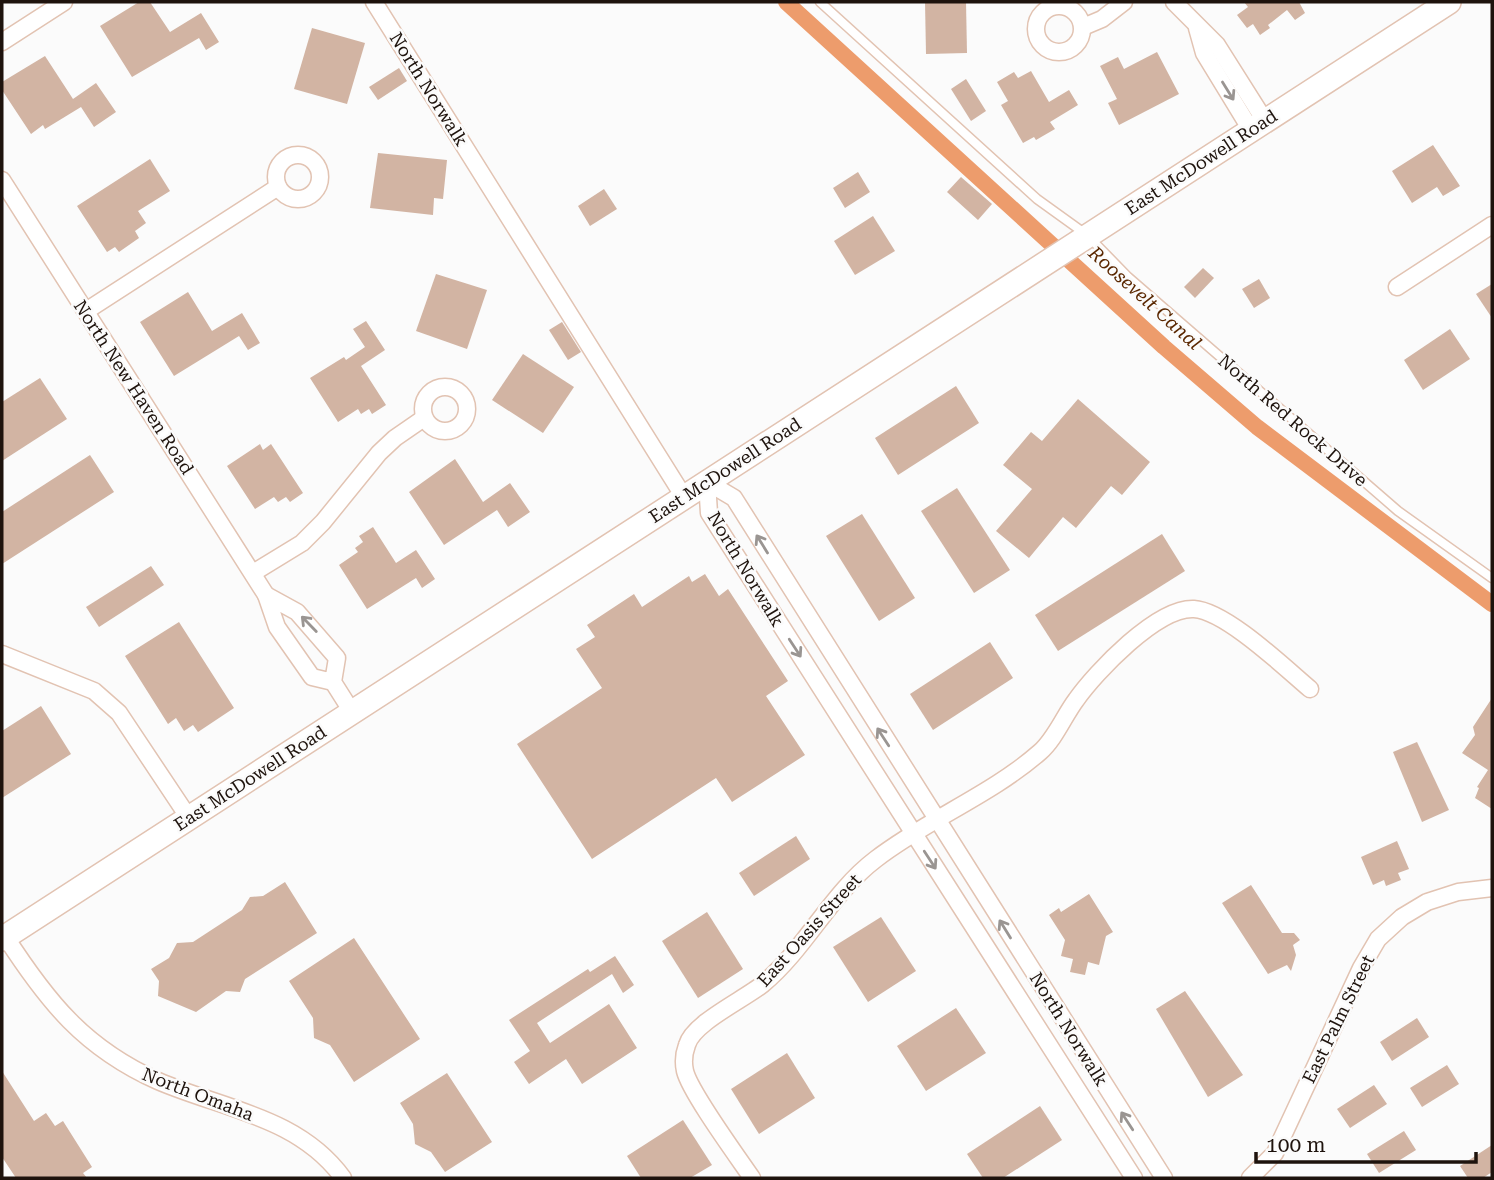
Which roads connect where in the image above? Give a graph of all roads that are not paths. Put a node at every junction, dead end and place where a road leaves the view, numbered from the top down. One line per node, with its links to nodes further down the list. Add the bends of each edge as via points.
1 (64, 2): 8 (street)
2 (374, 2): 18 (street, North Norwalk)
3 (820, 2): 13 (lane, North Red Rock Drive)
4 (1124, 2): 7 (street)
5 (1174, 2): 9 (street, via 1217,45)
6 (1449, 2): 9 (main road, East McDowell Road)
7 (1083, 27)
8 (2, 42)
9 (1258, 125): 13 (main road, East McDowell Road)
10 (2, 180): 15 (street, North New Haven Road)
11 (278, 187): 15 (street)
12 (1492, 225): 14 (street)
13 (1083, 237): 17 (main road, East McDowell Road); 20 (lane, North Red Rock Drive, via 1398,511)
14 (1397, 287)
15 (86, 312): 19 (street, North New Haven Road)
16 (424, 418): 19 (street, via 379,453 302,543)
17 (707, 482): 18 (main road, East McDowell Road); 27 (street, North Norwalk, one-way to 17, via 734,498); 27 (street, North Norwalk, one-way to 27, via 709,513)
18 (684, 497): 25 (main road, East McDowell Road)
19 (253, 573): 21 (street, North New Haven Road)
20 (1492, 578)
21 (266, 595): 23 (street, North New Haven Road, via 277,627 312,677); 23 (street, North New Haven Road, one-way to 21, via 337,658 297,612)
22 (2, 654): 26 (street, via 94,691 119,713)
23 (333, 682): 25 (street, North New Haven Road)
24 (1310, 690): 27 (street, East Oasis Street, via 1229,622 1194,609 1163,619 1124,645 1076,699 1042,750)
25 (352, 712): 26 (main road, East McDowell Road)
26 (189, 818): 29 (main road, East McDowell Road)
27 (925, 826): 30 (street, North Norwalk, one-way to 27); 31 (street, North Norwalk, one-way to 31); 33 (street, East Oasis Street, via 844,887 766,982 692,1033 684,1058 685,1073)
28 (1492, 888): 36 (street, East Palm Street, via 1427,902 1378,939 1275,1153)
29 (4, 937): 32 (street, North Omaha, via 41,992 104,1050 158,1081 279,1124 312,1144)
30 (1076, 1040): 31 (street); 35 (street, North Norwalk, one-way to 30)
31 (1056, 1055): 34 (street, North Norwalk)
32 (343, 1178)
33 (752, 1178)
34 (1135, 1178)
35 (1164, 1178)
36 (1250, 1178)

